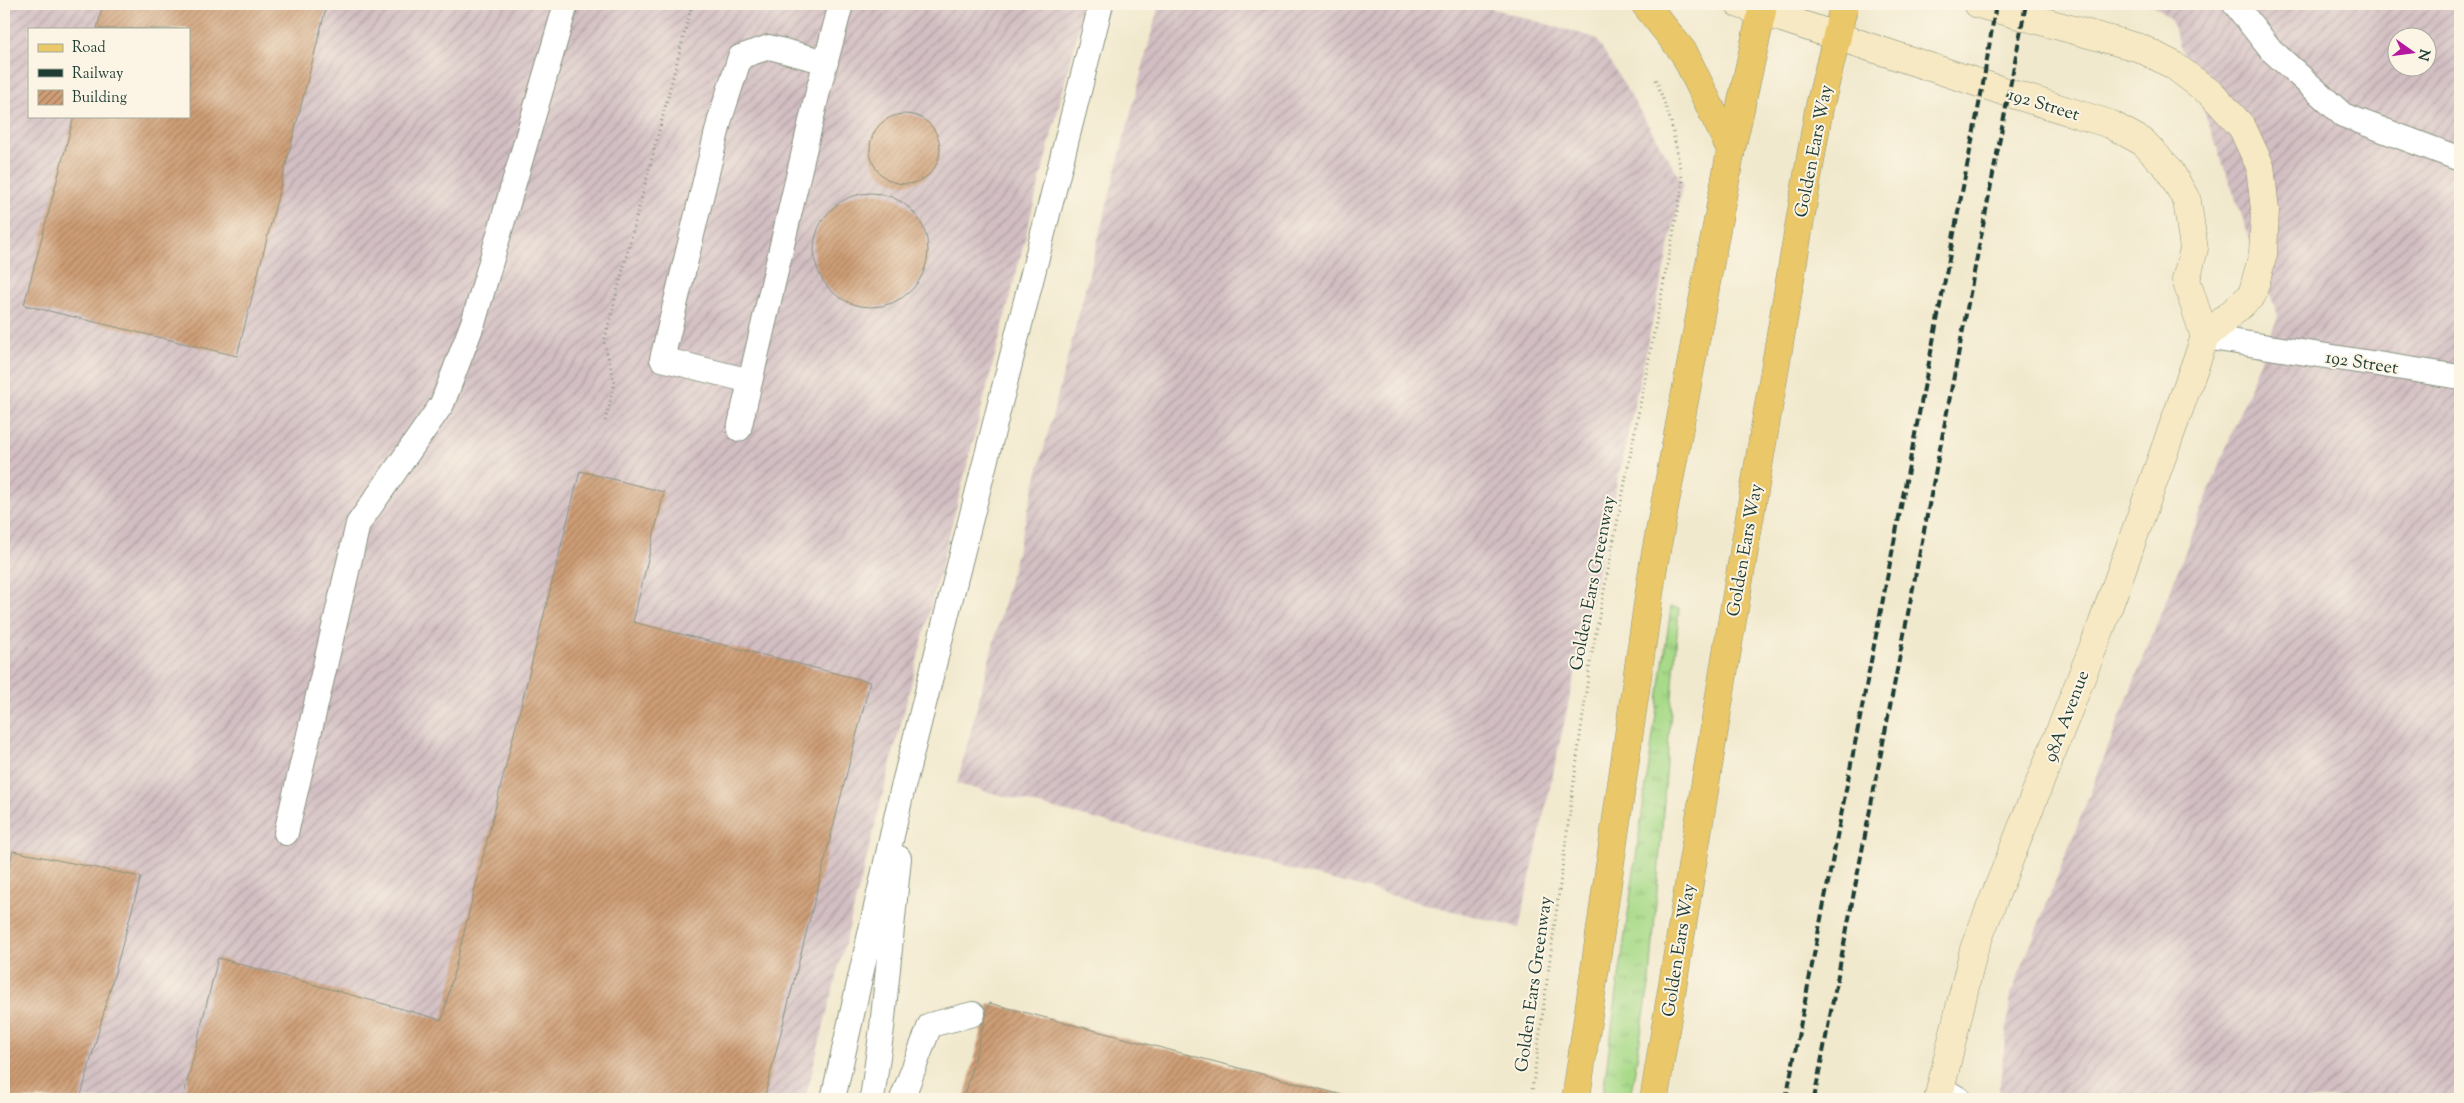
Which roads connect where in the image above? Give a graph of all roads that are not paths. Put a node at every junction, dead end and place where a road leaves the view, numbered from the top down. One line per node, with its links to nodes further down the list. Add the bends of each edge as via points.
1 (566, 4): 18 (lane, via 474,320 442,404 358,524)
2 (841, 4): 10 (lane)
3 (1101, 4): 17 (lane)
4 (1645, 4): 11 (main road, via 1684,53)
5 (1844, 4): 9 (main road, Golden Ears Way)
6 (1979, 4): 13 (street, via 2140,48 2173,65 2213,95 2242,127 2260,166 2266,210 2263,254 2252,294)
7 (2235, 4): 12 (lane, via 2271,50 2343,115)
8 (1755, 6): 9 (street, 192 Street); 11 (main road)
9 (1837, 36): 13 (street, 192 Street, via 2110,124 2143,142 2169,169 2187,201 2194,249 2186,280); 25 (main road, Golden Ears Way, via 1817,119)
10 (826, 62): 15 (lane); 15 (lane, via 768,47 740,57 720,119 662,358)
11 (1731, 150): 24 (main road, via 1653,568)
12 (2460, 159)
13 (2206, 337): 14 (lane, 192 Street); 20 (street, 98A Avenue, via 2102,625 1974,949)
14 (2460, 377)
15 (750, 381): 16 (lane)
16 (739, 429)
17 (902, 792): 21 (lane); 22 (lane, via 898,887)
18 (286, 833)
19 (973, 1014): 23 (lane, via 930,1025)
20 (1946, 1095)
21 (833, 1099)
22 (872, 1099)
23 (902, 1099)
24 (1576, 1099)
25 (1654, 1099)

